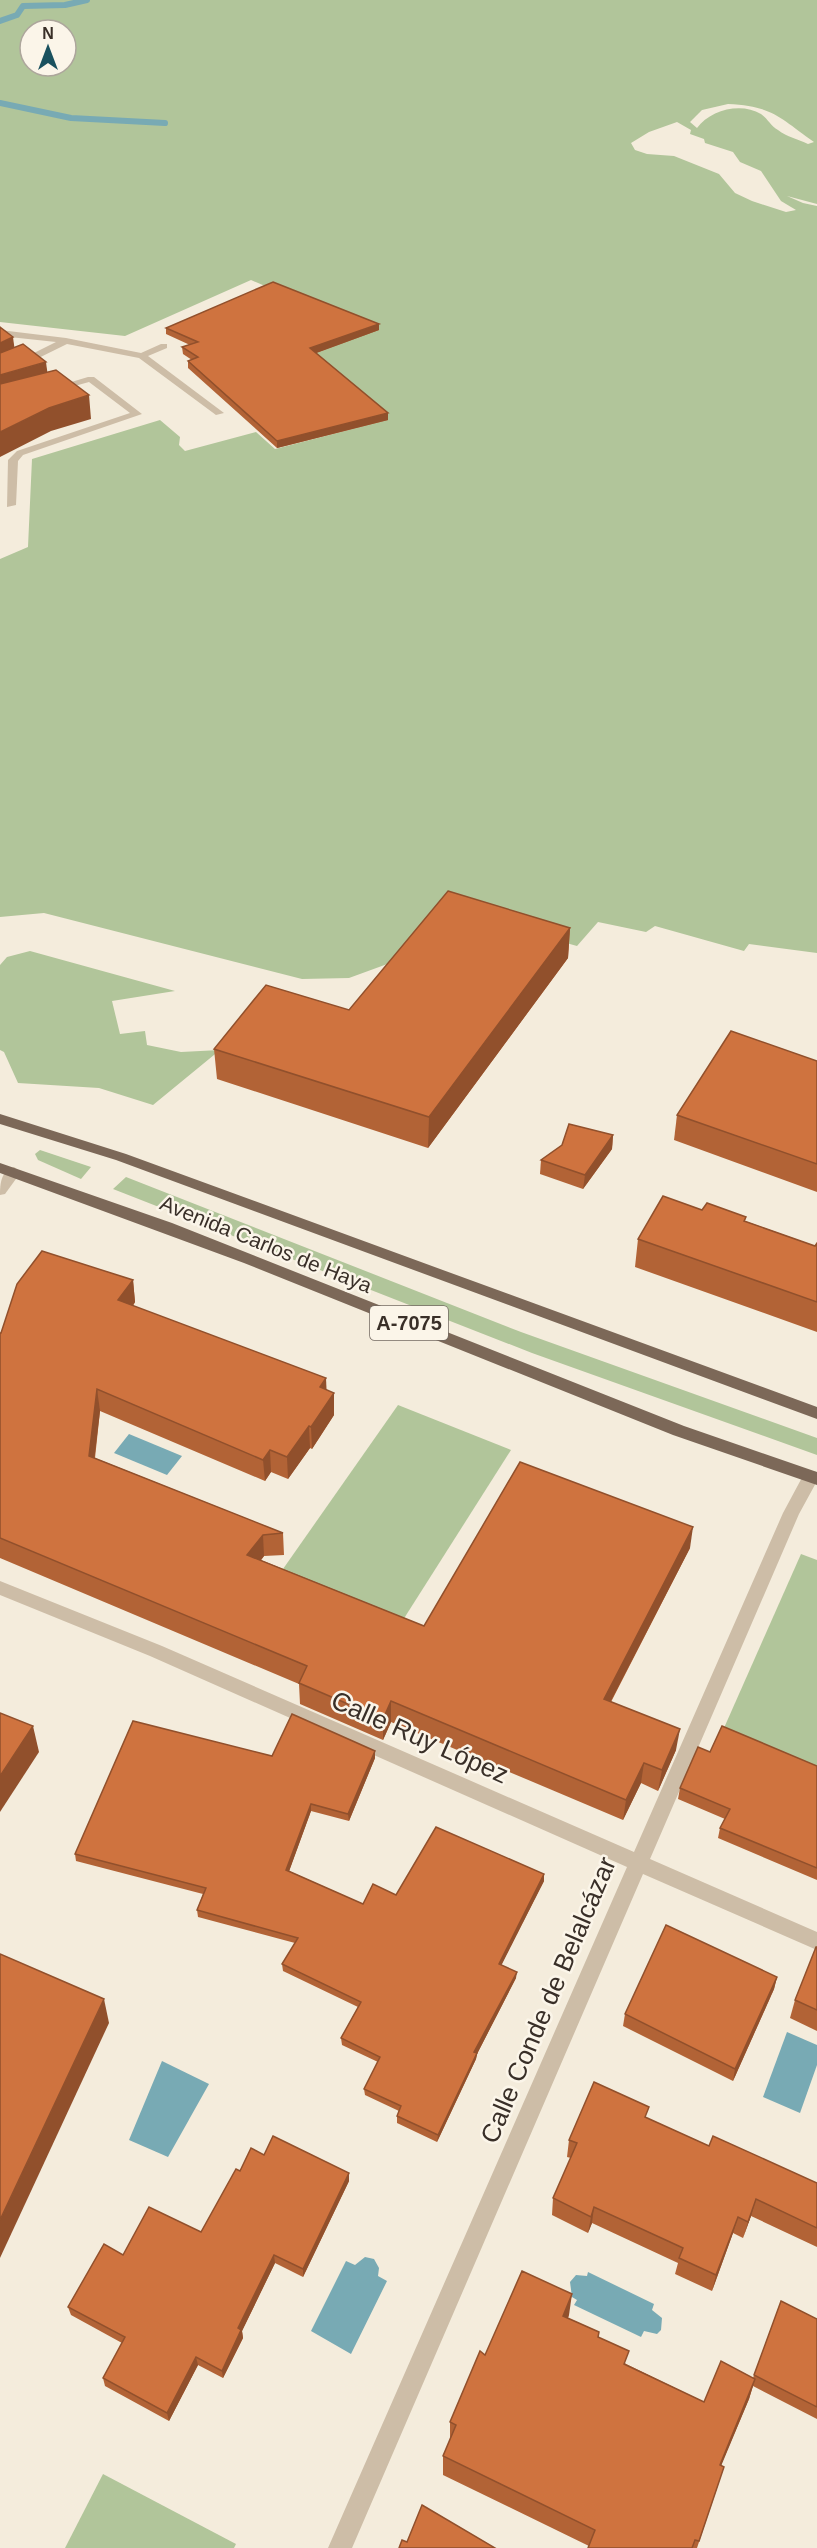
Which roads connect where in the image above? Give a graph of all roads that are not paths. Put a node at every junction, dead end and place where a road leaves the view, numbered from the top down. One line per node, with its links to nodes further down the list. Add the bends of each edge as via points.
1 (0, 333): 2 (street)
2 (66, 341): 4 (street); 5 (street)
3 (164, 346): 4 (street)
4 (142, 356): 7 (street)
5 (0, 374)
6 (45, 391): 8 (street, via 91,379 137,414 20,453 13,460)
7 (219, 413)
8 (12, 506)
9 (0, 1119): 12 (main road, Avenida Carlos de Haya / A-7075, via 121,1157)
10 (7, 1170): 11 (street); 13 (main road, Avenida Carlos de Haya / A-7075, via 194,1238 661,1424)
11 (0, 1190)
12 (817, 1413)
13 (814, 1478): 15 (street, Calle Conde de Belalcázar, via 791,1513)
14 (0, 1588): 15 (street, Calle Ruy López, via 156,1651)
15 (638, 1862): 16 (street, Calle Ruy López); 17 (street, Calle Conde de Belalcázar)
16 (817, 1941)
17 (340, 2548)

